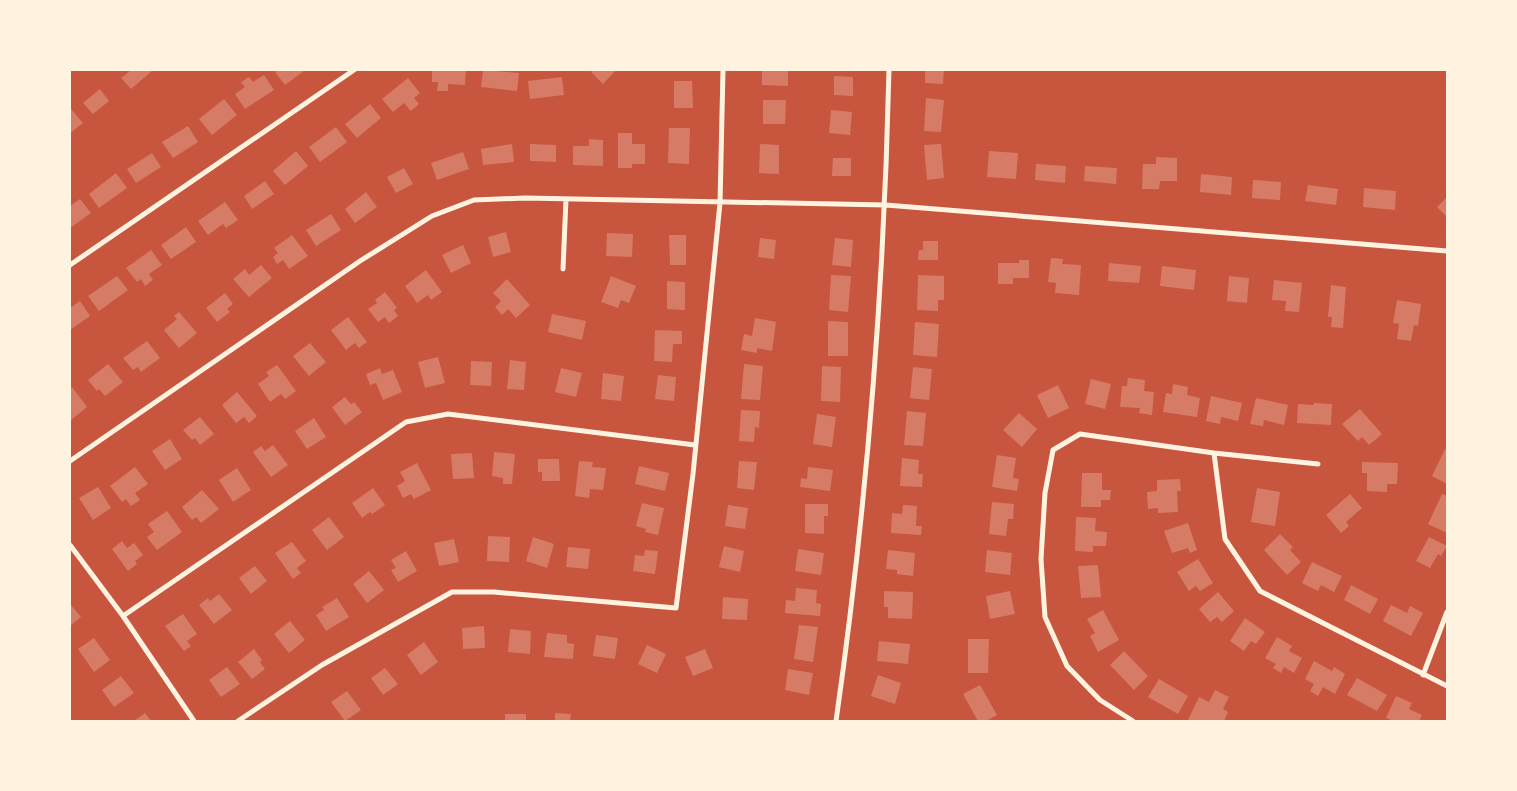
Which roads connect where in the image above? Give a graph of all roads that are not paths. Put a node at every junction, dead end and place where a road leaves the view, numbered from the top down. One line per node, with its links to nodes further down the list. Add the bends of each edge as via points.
1 (354, 70): 8 (street)
2 (723, 70): 5 (street)
3 (889, 70): 6 (street)
4 (566, 199): 5 (street); 9 (street); 12 (street, via 474,200 432,216 352,266)
5 (720, 203): 6 (street); 10 (street)
6 (886, 204): 7 (street); 21 (street, via 872,422)
7 (1447, 251)
8 (70, 265)
9 (563, 269)
10 (695, 445): 16 (street, via 448,414 406,422); 20 (street, via 676,608 494,592 452,592 322,665)
11 (1214, 454): 13 (street); 17 (street, via 1225,539 1260,591); 22 (street, via 1080,434 1053,450 1045,494 1041,559 1045,618 1067,666 1100,700)
12 (70, 461)
13 (1318, 464)
14 (70, 545): 16 (street)
15 (1447, 612): 17 (street)
16 (123, 616): 19 (street)
17 (1423, 675): 18 (street)
18 (1447, 686)
19 (194, 721)
20 (238, 721)
21 (836, 721)
22 (1133, 721)

